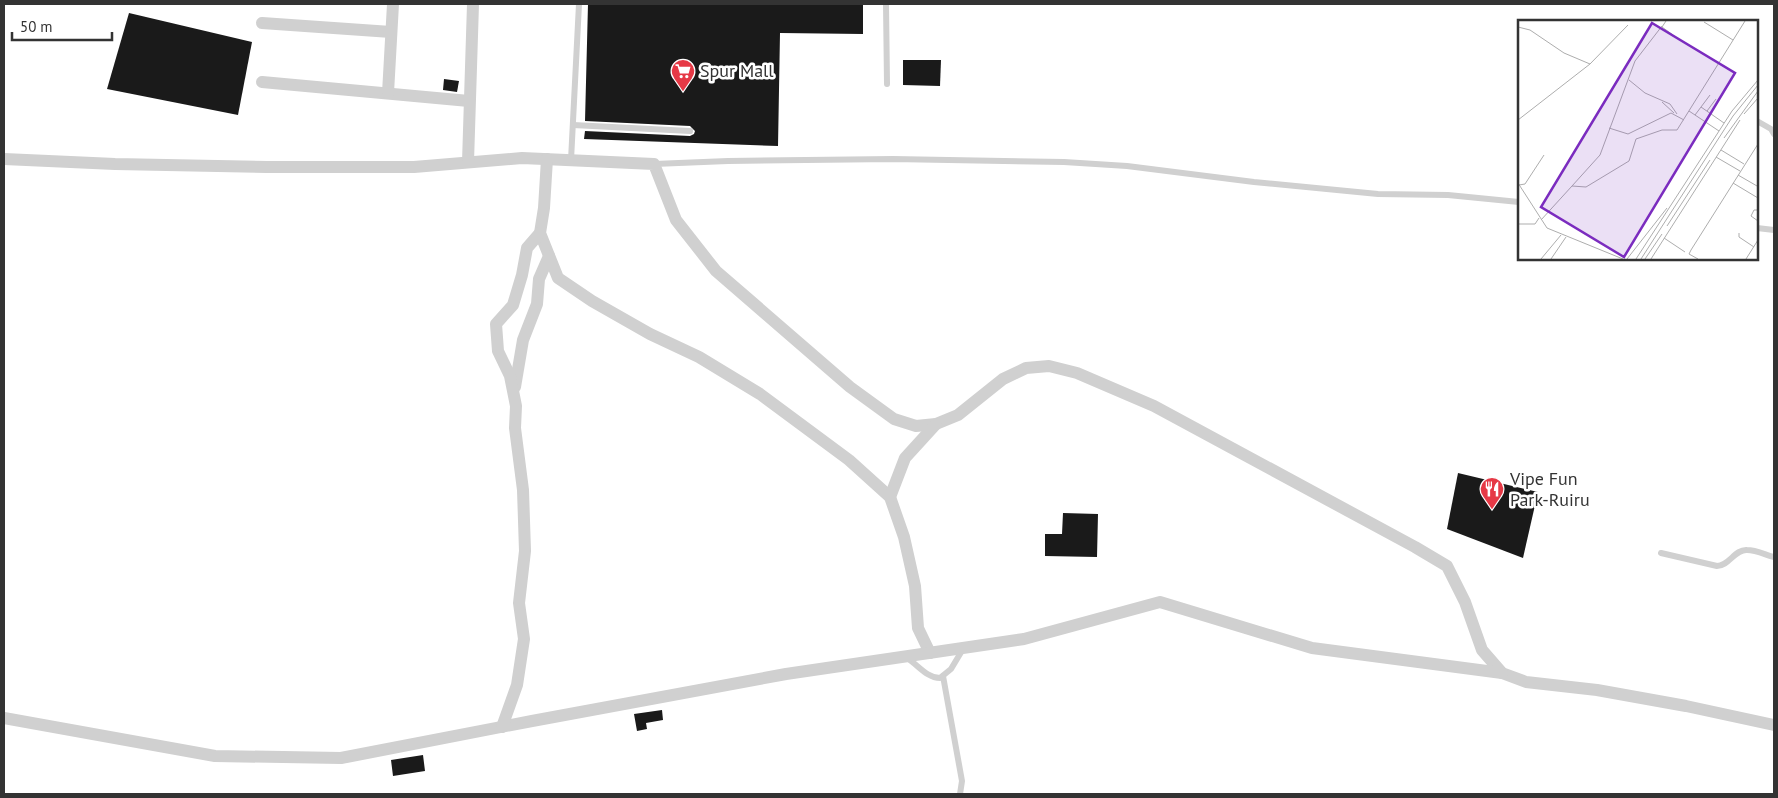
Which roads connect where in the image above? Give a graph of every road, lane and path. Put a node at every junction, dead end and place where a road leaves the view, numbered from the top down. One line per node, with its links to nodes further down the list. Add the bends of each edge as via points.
1 (393, 4): 6 (street)
2 (473, 4): 10 (street)
3 (579, 4): 12 (lane)
4 (886, 4): 8 (lane)
5 (262, 23): 6 (street)
6 (391, 32): 9 (street)
7 (262, 82): 9 (street)
8 (888, 84)
9 (388, 93): 10 (street)
10 (470, 101): 18 (street)
11 (1758, 122): 14 (lane)
12 (573, 125): 13 (lane); 17 (lane)
13 (690, 131)
14 (1774, 134)
15 (4, 159): 18 (street, via 168,165 414,167)
16 (548, 159): 17 (street); 18 (street); 23 (street)
17 (571, 160): 19 (street)
18 (468, 162)
19 (654, 164): 20 (lane, via 894,159 1064,162 1378,194 1448,195); 26 (street, via 676,220 716,271 850,387 894,419 916,426)
20 (1518, 202)
21 (1758, 228): 22 (lane)
22 (1774, 230)
23 (540, 233): 24 (street); 25 (street, via 527,248 513,305 496,324 498,351 510,376)
24 (549, 256): 25 (street, via 539,279 537,304 523,340); 27 (street, via 558,278 600,306 699,357 760,394 848,460)
25 (514, 394): 37 (street, via 523,490 525,551 519,603 524,639 517,685)
26 (936, 424): 27 (street, via 905,458); 33 (street, via 958,416 1003,379 1026,368 1049,366 1077,373 1154,406 1447,566 1465,602 1482,650)
27 (890, 497): 31 (street, via 904,536 918,628)
28 (1661, 553): 29 (lane, via 1717,566 1723,566 1747,550)
29 (1774, 558)
30 (963, 648): 31 (street); 33 (street, via 1024,640 1160,602 1312,648); 34 (lane)
31 (930, 653): 32 (street)
32 (906, 657): 34 (lane, via 928,675 935,678); 37 (street, via 786,674)
33 (1502, 673): 36 (street, via 1526,682 1597,690)
34 (943, 676): 38 (lane, via 962,781)
35 (4, 718): 37 (street, via 215,756 341,758)
36 (1774, 725)
37 (502, 727)
38 (960, 794)

